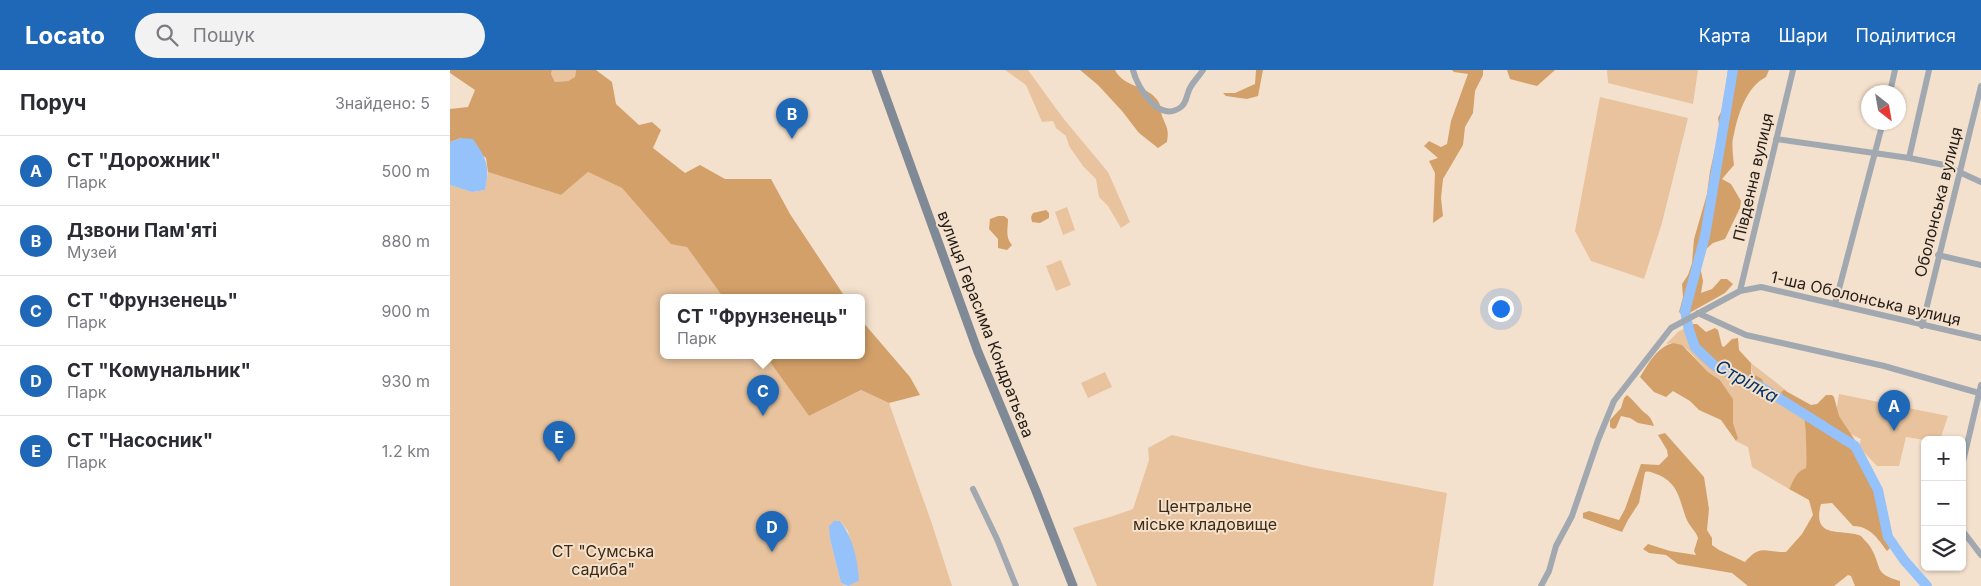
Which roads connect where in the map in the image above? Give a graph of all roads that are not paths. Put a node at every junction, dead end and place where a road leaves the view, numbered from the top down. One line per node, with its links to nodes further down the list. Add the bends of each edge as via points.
1 (876, 70): 30 (main road, вулиця Герасима Кондратьєва, via 978,352)
2 (1133, 70): 3 (street, via 1135,81 1151,103 1171,111 1185,102 1190,87)
3 (1203, 70)
4 (1792, 70): 10 (street, Південна вулиця)
5 (1895, 70): 7 (street)
6 (1930, 70): 12 (street)
7 (1892, 85)
8 (1981, 86): 13 (street, Оболонська вулиця)
9 (1881, 130): 11 (street)
10 (1776, 139): 11 (street); 17 (street, Південна вулиця)
11 (1876, 154): 12 (street); 18 (street)
12 (1910, 158): 13 (street, via 1944,165)
13 (1959, 173): 14 (street); 15 (street, Оболонська вулиця)
14 (1981, 182)
15 (1938, 255): 16 (street); 20 (street, Оболонська вулиця)
16 (1981, 265)
17 (1740, 291): 18 (street, 1-ша Оболонська вулиця, via 1761,287); 19 (street, 1-ша Оболонська вулиця)
18 (1835, 304): 20 (street, 1-ша Оболонська вулиця)
19 (1695, 315): 23 (street, via 1746,335 1884,366); 31 (street, 1-ша Оболонська вулиця, via 1678,323 1663,336 1614,401 1572,516)
20 (1922, 326): 21 (street, 1-ша Оболонська вулиця)
21 (1981, 338)
22 (1981, 385): 23 (street)
23 (1979, 393): 24 (street)
24 (1978, 413): 25 (street)
25 (1966, 453)
26 (973, 489): 29 (street, via 998,539)
27 (1966, 535): 28 (street)
28 (1981, 556)
29 (1016, 586)
30 (1073, 586)
31 (1541, 586)

